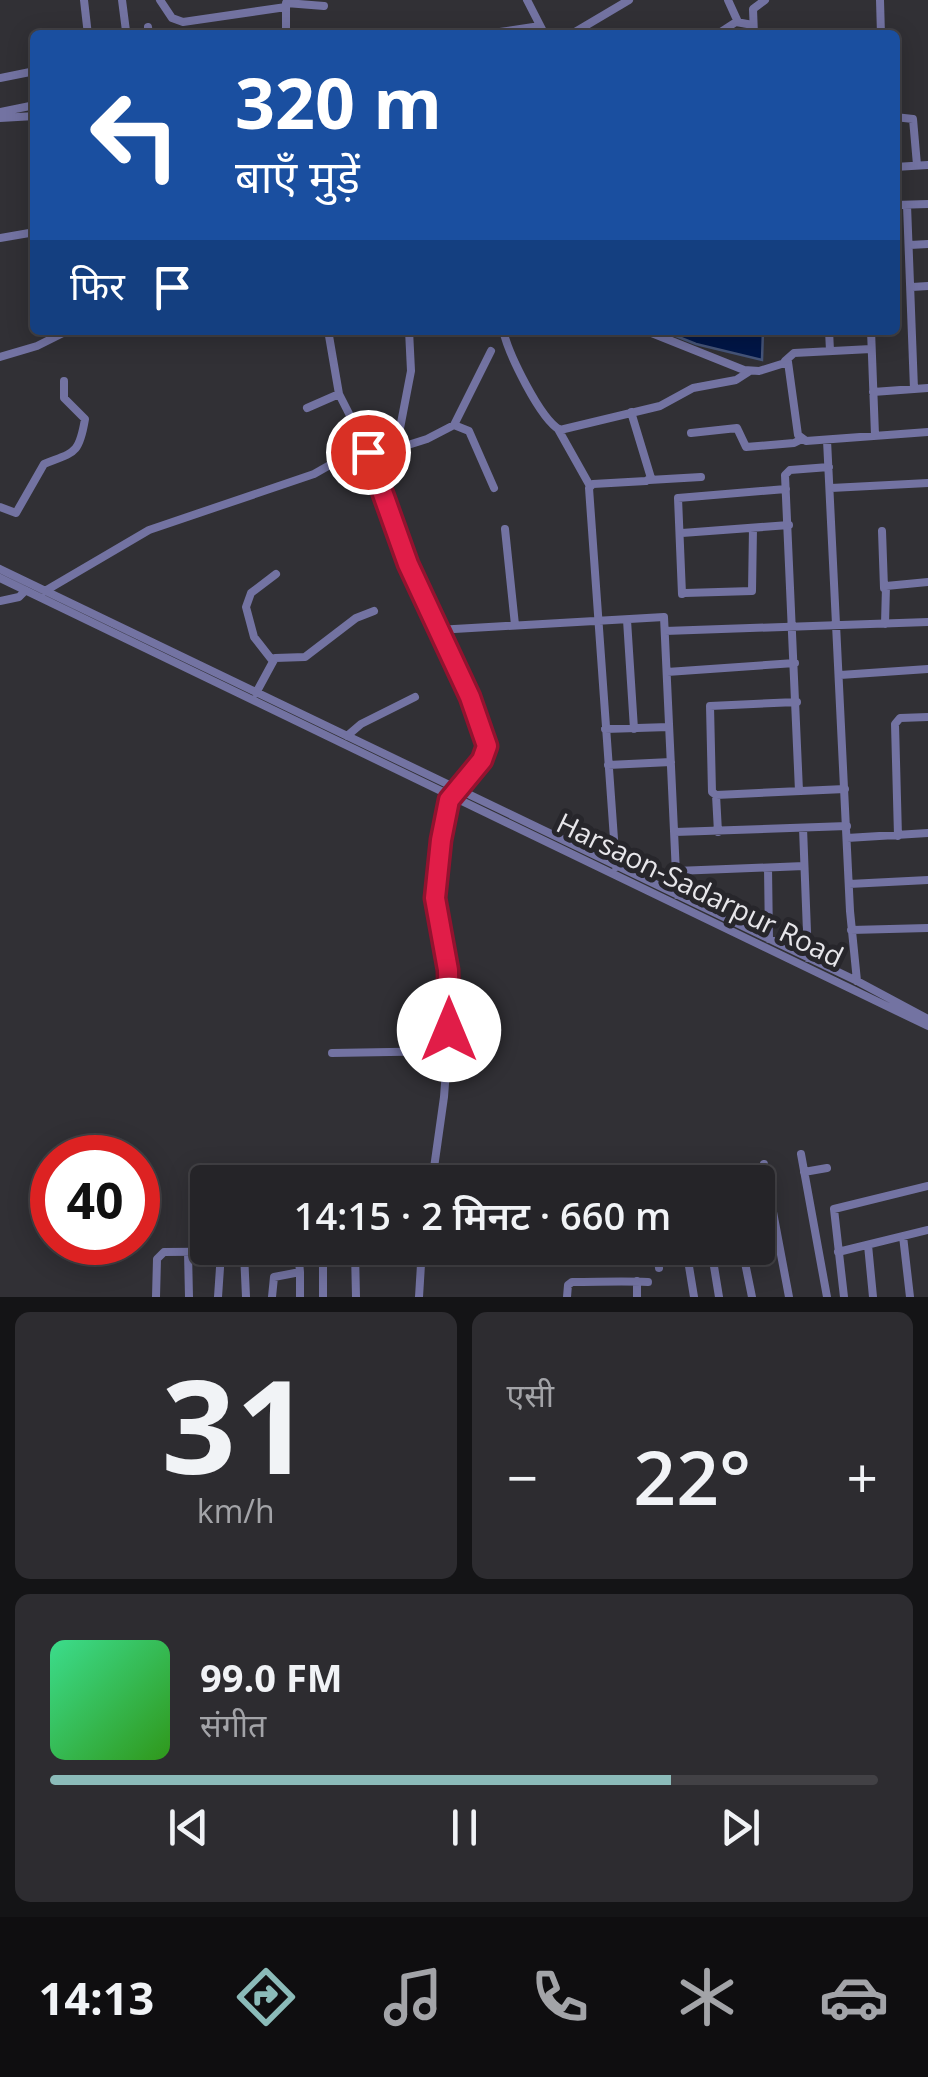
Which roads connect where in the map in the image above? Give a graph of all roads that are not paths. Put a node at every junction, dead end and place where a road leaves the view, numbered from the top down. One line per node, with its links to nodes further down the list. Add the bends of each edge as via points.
1 (84, 0): 13 (street)
2 (122, 0): 14 (street)
3 (160, 0): 9 (street, via 182,22)
4 (527, 0): 16 (street)
5 (629, 0): 10 (street)
6 (728, 0): 12 (street)
7 (765, 0): 19 (street, via 753,9)
8 (880, 0): 20 (street)
9 (286, 4): 11 (street); 15 (street)
10 (613, 5): 17 (street)
11 (324, 6)
12 (738, 22): 18 (street); 19 (street)
13 (87, 30)
14 (126, 30)
15 (286, 30)
16 (542, 30)
17 (577, 30)
18 (726, 30)
19 (754, 30)
20 (881, 30)
21 (30, 72): 22 (street)
22 (0, 78)
23 (30, 106): 24 (street)
24 (0, 115): 25 (street)
25 (30, 116)
26 (900, 118): 27 (street, via 913,120)
27 (916, 165): 28 (street); 29 (street)
28 (928, 165)
29 (900, 167)
30 (928, 204): 31 (street)
31 (907, 205): 32 (street); 36 (street)
32 (900, 206)
33 (30, 233): 34 (street)
34 (0, 238)
35 (928, 244): 36 (street)
36 (910, 245): 38 (street)
37 (928, 286): 38 (street)
38 (912, 287): 47 (street)
39 (59, 335): 51 (street)
40 (329, 335): 58 (street)
41 (409, 335): 69 (street, via 411,371)
42 (504, 335): 62 (street, via 538,404)
43 (657, 335): 53 (street)
44 (828, 335): 49 (street)
45 (870, 335): 48 (street)
46 (928, 345): 47 (street)
47 (913, 346): 56 (street)
48 (871, 349): 49 (street); 57 (street)
49 (830, 350): 52 (street, via 794,353)
50 (491, 351): 61 (street)
51 (0, 356)
52 (785, 361): 53 (street); 66 (street)
53 (750, 371): 60 (street)
54 (64, 381): 79 (street, via 64,398 86,419 77,450 44,464 16,514)
55 (928, 388): 56 (street)
56 (914, 389): 57 (street)
57 (873, 392): 65 (street)
58 (339, 394): 59 (street); 68 (street)
59 (306, 408)
60 (631, 412): 62 (street); 73 (street)
61 (454, 425): 69 (street); 76 (street, via 469,431)
62 (558, 429): 75 (street)
63 (928, 432): 65 (street)
64 (691, 433): 66 (street, via 737,428 747,447)
65 (875, 435): 67 (street)
66 (802, 439): 67 (street)
67 (827, 440): 71 (street)
68 (365, 445): 70 (street); 91 (street, via 314,474 149,530)
69 (396, 449): 70 (street)
70 (370, 457): 101 (street)
71 (829, 467): 77 (street); 78 (street, via 787,471)
72 (701, 477): 73 (street)
73 (648, 480): 75 (street)
74 (928, 483): 77 (street)
75 (590, 486): 94 (street)
76 (494, 488)
77 (831, 488): 99 (street)
78 (786, 489): 80 (street); 84 (street, via 678,498)
79 (0, 507)
80 (790, 525): 81 (street); 100 (street)
81 (753, 528): 84 (street); 84 (street, via 752,591 683,594)
82 (504, 529): 98 (street)
83 (882, 530): 90 (street)
84 (682, 534)
85 (0, 569): 89 (street)
86 (276, 574): 104 (street, via 251,594 246,607)
87 (0, 578): 89 (street)
88 (928, 582): 90 (street)
89 (24, 587): 91 (street); 92 (street, via 19,597); 120 (street)
90 (884, 588): 97 (street)
91 (45, 591): 108 (street)
92 (0, 601)
93 (374, 611): 104 (street, via 310,654)
94 (597, 620): 95 (street); 98 (street); 113 (street)
95 (627, 620): 102 (street, via 662,616); 114 (street)
96 (928, 622): 97 (street)
97 (886, 624): 99 (street)
98 (515, 625): 101 (street)
99 (837, 626): 100 (street); 107 (street)
100 (794, 628): 102 (street); 103 (street)
101 (437, 630): 120 (street, via 487,746)
102 (665, 632): 106 (street)
103 (795, 663): 106 (street); 110 (street)
104 (270, 665): 108 (street)
105 (928, 670): 107 (street)
106 (667, 672): 112 (street)
107 (840, 674): 118 (street)
108 (256, 693): 115 (street)
109 (415, 697): 115 (street)
110 (796, 702): 119 (street); 121 (street, via 710,706)
111 (928, 717): 127 (street, via 895,722)
112 (669, 727): 114 (street); 116 (street)
113 (605, 729): 114 (street); 117 (street)
114 (634, 729)
115 (348, 736): 120 (street)
116 (671, 762): 117 (street); 124 (street)
117 (608, 765): 130 (street)
118 (845, 789): 119 (street); 122 (street)
119 (800, 791): 121 (street)
120 (455, 792): 130 (street, Harsaon-Sadarpur Road); 141 (street, Harsaon-Sadarpur Road); 142 (street, via 445,815 435,898 448,970)
121 (716, 795): 125 (street)
122 (847, 826): 123 (street); 128 (street)
123 (802, 828): 125 (street); 129 (street)
124 (675, 832): 125 (street); 132 (street)
125 (718, 832)
126 (928, 834): 127 (street)
127 (898, 836): 128 (street)
128 (847, 838): 134 (street)
129 (804, 866): 131 (street); 139 (street)
130 (616, 867): 135 (street, Harsaon-Sadarpur Road)
131 (768, 868): 132 (street); 138 (street)
132 (676, 872): 135 (street)
133 (928, 880): 134 (street)
134 (849, 884): 137 (street)
135 (677, 895): 138 (street, Harsaon-Sadarpur Road)
136 (928, 928): 137 (street)
137 (851, 930): 140 (street)
138 (769, 939): 139 (street, Harsaon-Sadarpur Road)
139 (808, 958): 140 (street, Harsaon-Sadarpur Road)
140 (857, 981): 141 (street, Harsaon-Sadarpur Road)
141 (928, 1022)
142 (448, 1051): 143 (street); 146 (street)
143 (332, 1054)
144 (801, 1154): 148 (street)
145 (764, 1164): 185 (street)
146 (434, 1165)
147 (828, 1168): 148 (street)
148 (804, 1172): 186 (street)
149 (928, 1186): 154 (street, via 834,1209)
150 (928, 1230): 151 (street)
151 (903, 1236): 152 (street); 189 (street)
152 (868, 1244): 154 (street); 188 (street)
153 (188, 1252): 170 (street, via 160,1253); 171 (street)
154 (838, 1252): 187 (street)
155 (221, 1265): 172 (street)
156 (245, 1265): 173 (street)
157 (299, 1265): 166 (street)
158 (323, 1265): 176 (street)
159 (355, 1265): 177 (street)
160 (421, 1265): 178 (street)
161 (659, 1265): 165 (street)
162 (689, 1265): 182 (street)
163 (714, 1265): 183 (street)
164 (745, 1265): 184 (street)
165 (659, 1268)
166 (300, 1272): 174 (street, via 274,1277); 175 (street)
167 (636, 1282): 168 (street); 169 (street); 181 (street)
168 (648, 1282)
169 (605, 1284): 179 (street, via 570,1282); 180 (street)
170 (156, 1297)
171 (188, 1297)
172 (218, 1297)
173 (246, 1297)
174 (272, 1297)
175 (300, 1297)
176 (324, 1297)
177 (356, 1297)
178 (419, 1297)
179 (568, 1297)
180 (604, 1297)
181 (637, 1297)
182 (694, 1297)
183 (719, 1297)
184 (752, 1297)
185 (789, 1297)
186 (827, 1297)
187 (844, 1297)
188 (874, 1297)
189 (910, 1297)

